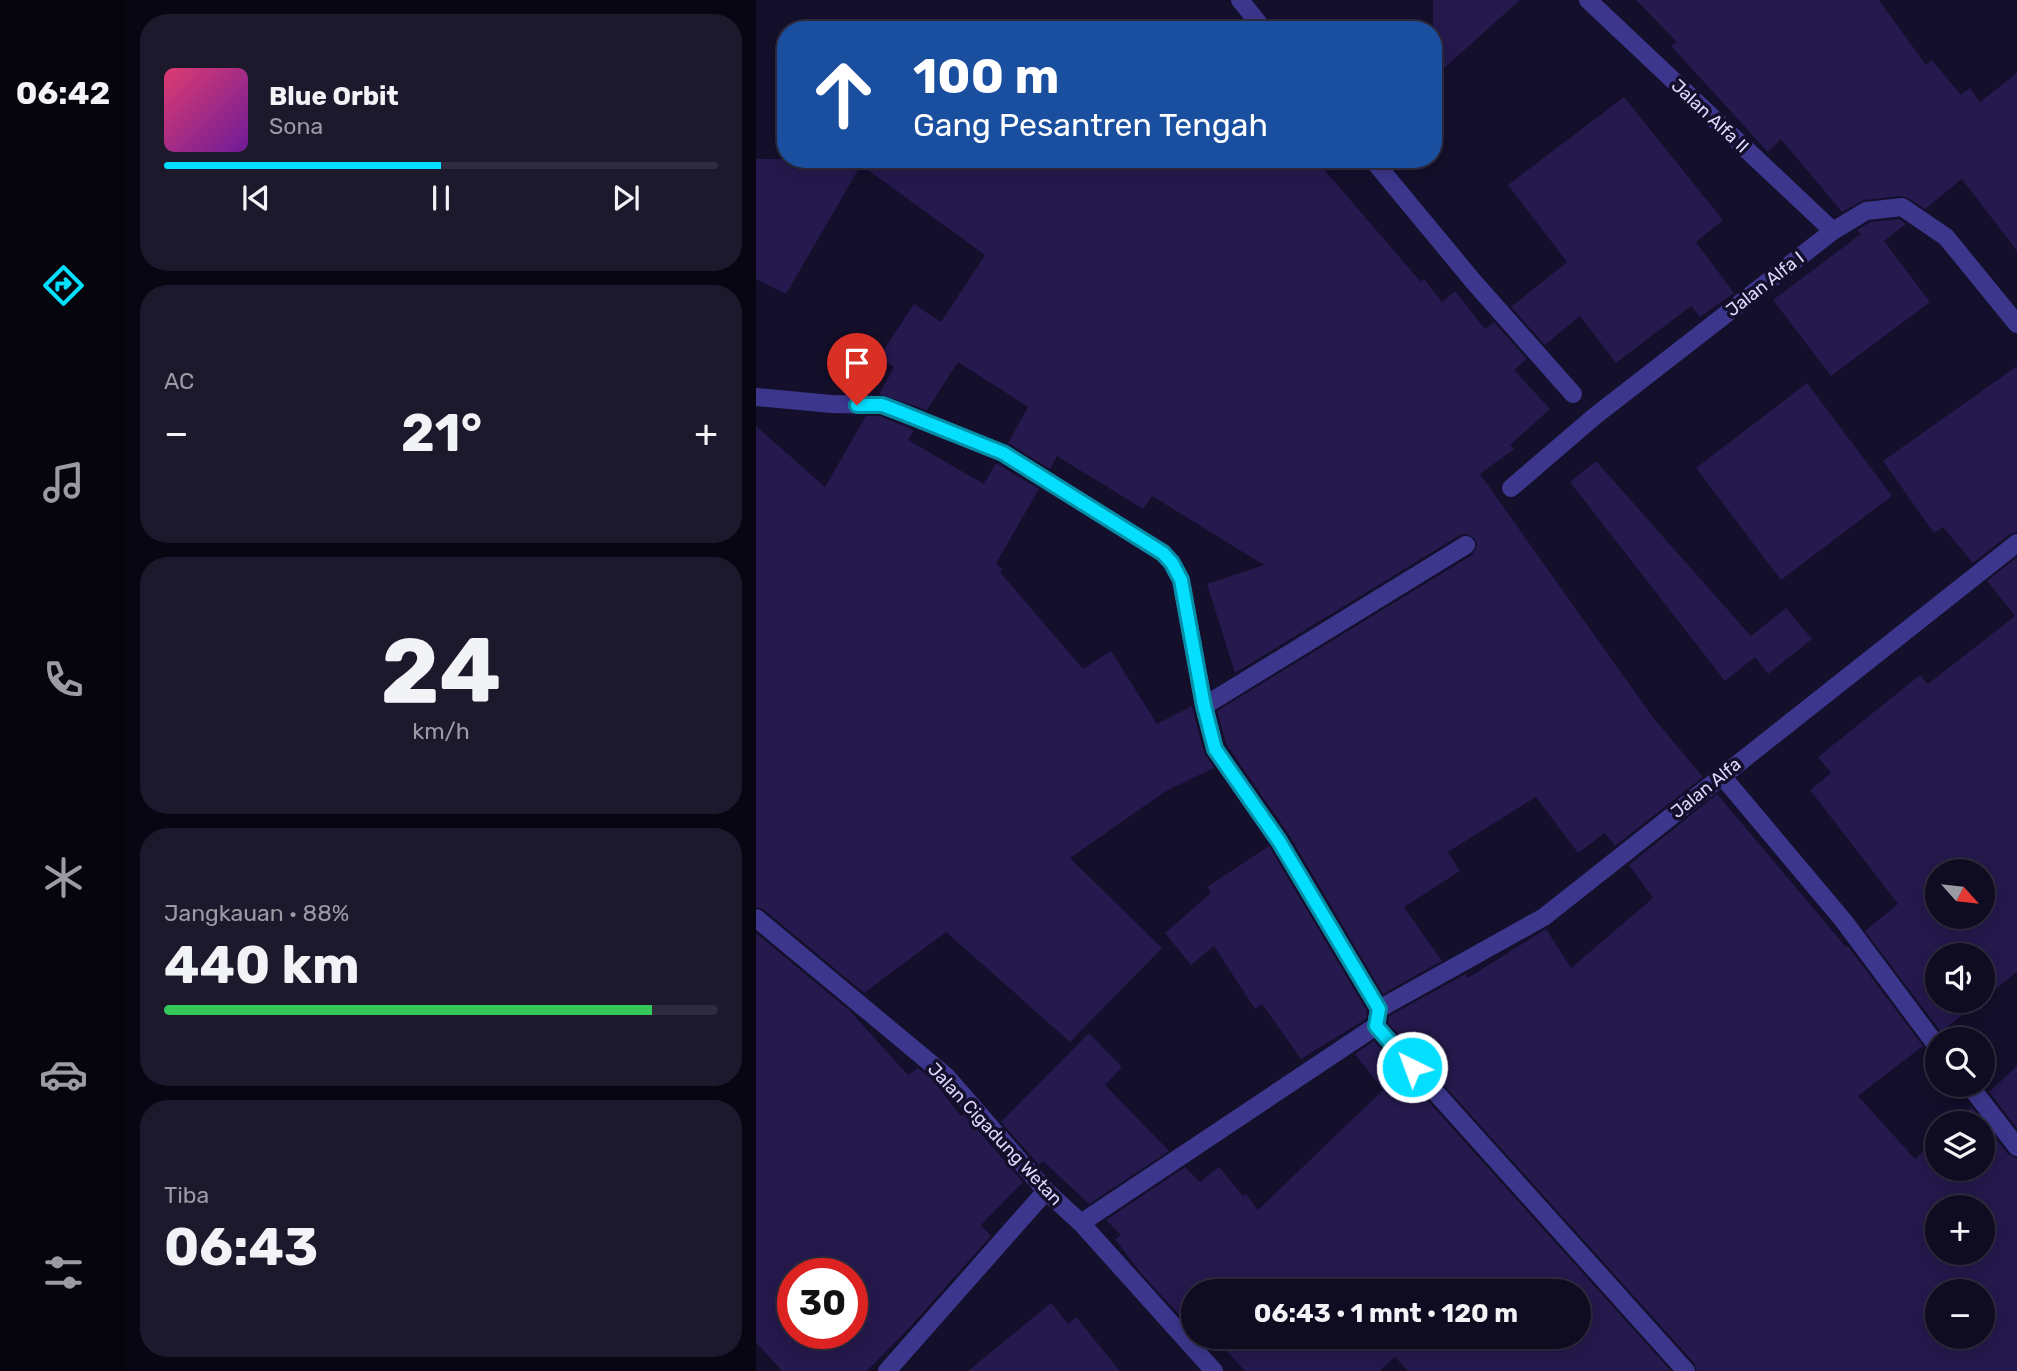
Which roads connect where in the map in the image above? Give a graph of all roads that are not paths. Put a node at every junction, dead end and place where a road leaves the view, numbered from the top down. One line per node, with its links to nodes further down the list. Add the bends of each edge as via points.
1 (1240, 0): 3 (street)
2 (1588, 0): 5 (street, Jalan Alfa II)
3 (1257, 21)
4 (1379, 168): 7 (street)
5 (1833, 231): 6 (street, Jalan Alfa I, via 1866,211 1902,207 1946,237); 9 (street, Jalan Alfa I, via 1595,416)
6 (2017, 324)
7 (1573, 394)
8 (756, 397): 12 (street, via 882,405 1003,453 1163,553 1181,580)
9 (1511, 488)
10 (2017, 543): 13 (street, Jalan Alfa)
11 (1466, 545): 12 (street)
12 (1204, 706): 15 (street, via 1215,749 1279,841)
13 (1722, 776): 15 (street, Jalan Alfa, via 1544,917); 16 (street, via 1843,920)
14 (756, 918): 19 (street, Jalan Cigadung Wetan, via 946,1076)
15 (1377, 1018): 20 (street, Jalan Alfa); 23 (street)
16 (1925, 1030)
17 (1978, 1097): 18 (street)
18 (2017, 1147)
19 (1046, 1191): 20 (street, Jalan Cigadung Wetan); 21 (street)
20 (1082, 1223): 22 (street, Jalan Cigadung Wetan)
21 (887, 1371)
22 (1214, 1371)
23 (1686, 1371)

